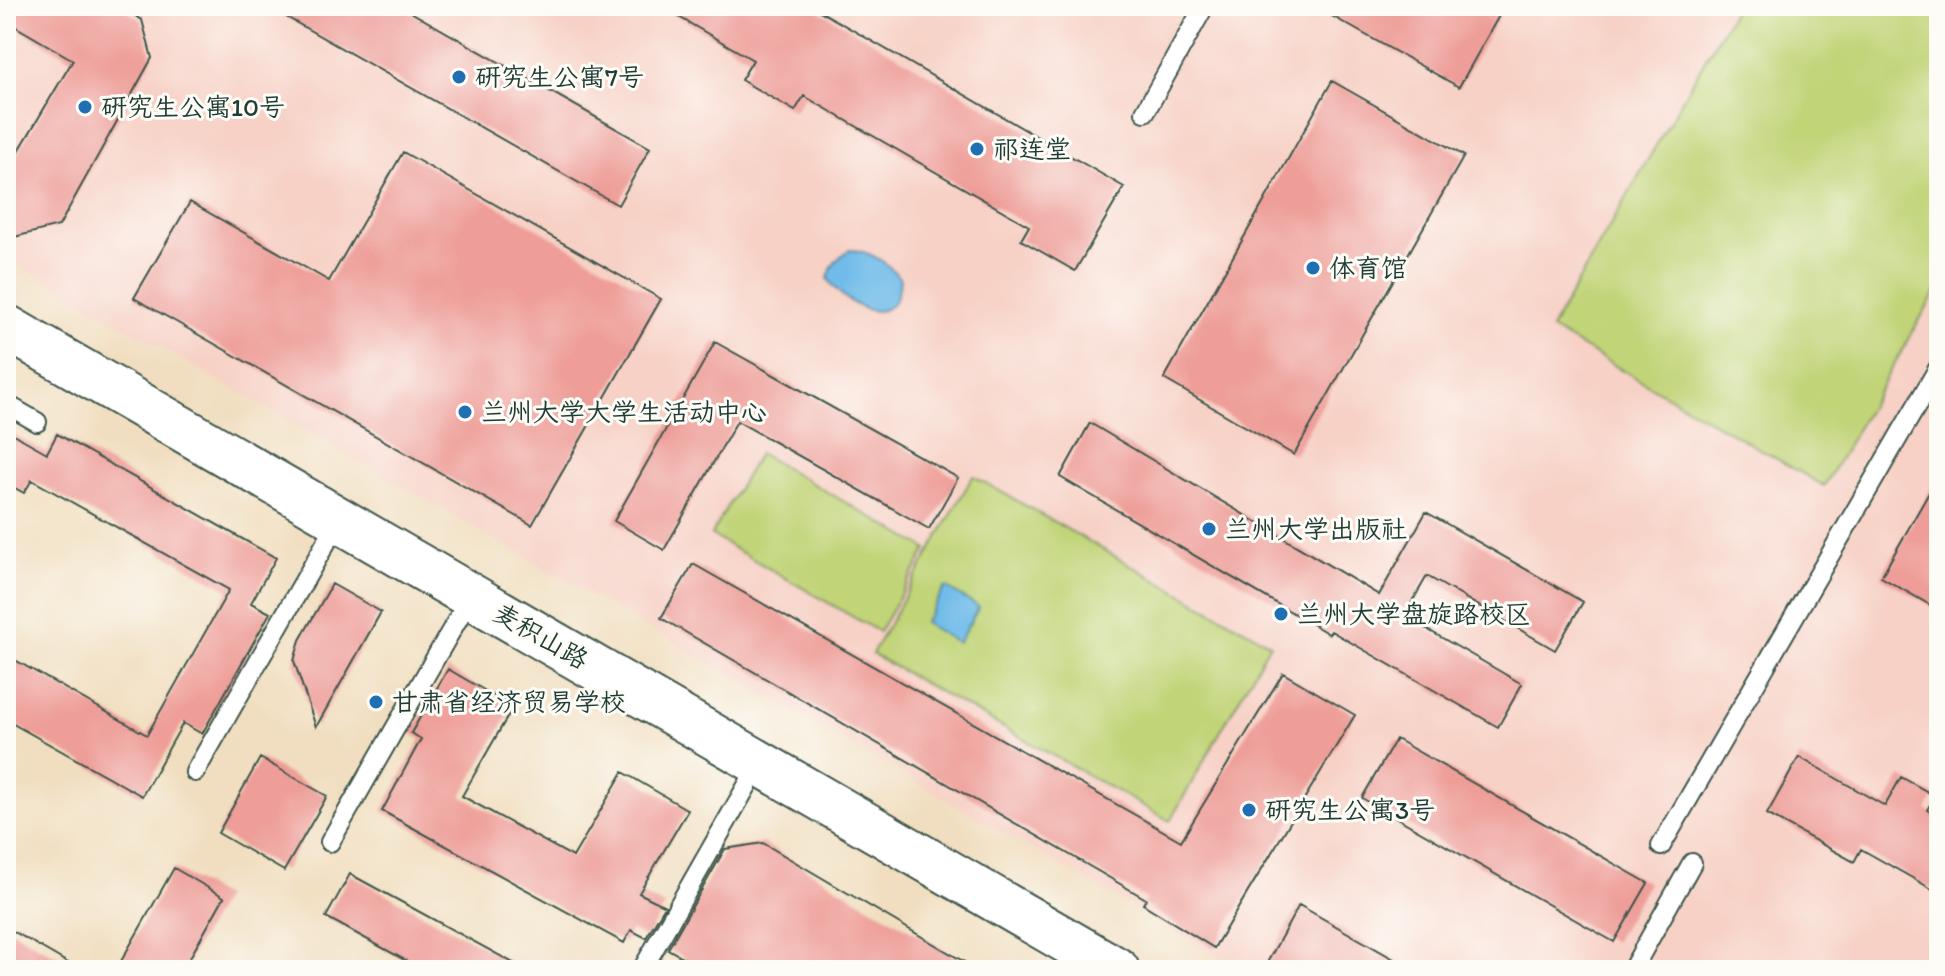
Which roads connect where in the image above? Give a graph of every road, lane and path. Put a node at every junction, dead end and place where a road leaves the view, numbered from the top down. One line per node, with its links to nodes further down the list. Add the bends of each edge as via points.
1 (1200, 6): 2 (lane)
2 (1145, 112)
3 (6, 327): 7 (street, 麦积山路)
4 (1939, 367): 12 (lane)
5 (6, 404): 6 (lane)
6 (37, 422)
7 (339, 520): 8 (street, 麦积山路); 10 (lane)
8 (471, 596): 9 (street, 麦积山路); 11 (lane)
9 (760, 763): 14 (lane); 15 (street, 麦积山路)
10 (195, 772)
11 (330, 842)
12 (1661, 846)
13 (1692, 863): 16 (lane)
14 (642, 970)
15 (1117, 970)
16 (1632, 970)

